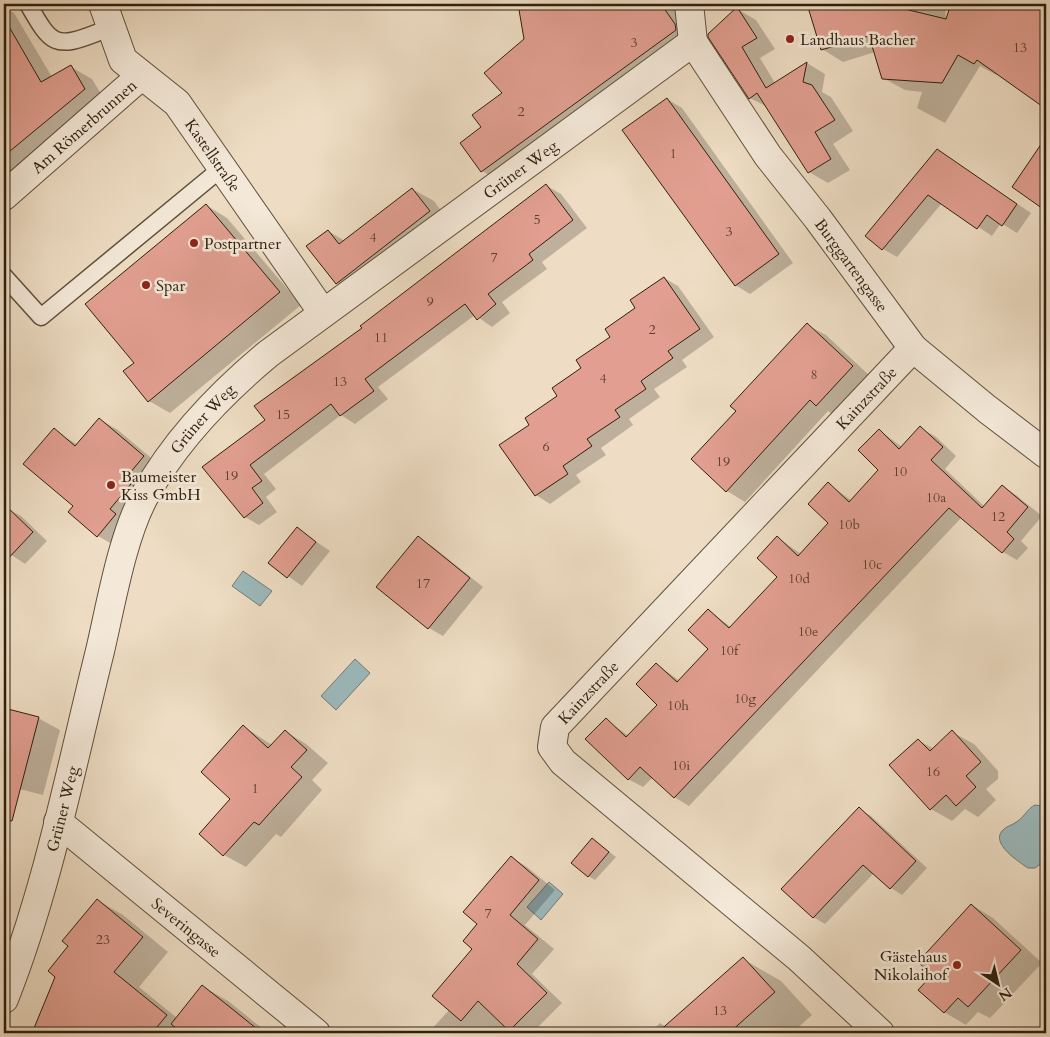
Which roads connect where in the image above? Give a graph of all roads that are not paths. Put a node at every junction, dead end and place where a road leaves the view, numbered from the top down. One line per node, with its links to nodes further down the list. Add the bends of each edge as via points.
1 (28, 4): 4 (lane, via 45,33 58,42 75,42)
2 (103, 4): 6 (street, Kastellstraße, via 123,60)
3 (688, 4): 5 (street)
4 (100, 32)
5 (693, 42): 10 (street, Grüner Weg); 11 (street, Burggartengasse, via 768,156)
6 (141, 76): 7 (street, Kastellstraße, via 177,103); 8 (street, Am Römerbrunnen)
7 (222, 167): 9 (lane, via 40,317); 10 (street, Kastellstraße)
8 (4, 196)
9 (4, 276)
10 (324, 313): 13 (street, Grüner Weg, via 218,398 169,457 144,497 125,548)
11 (913, 348): 12 (street, Burggartengasse); 16 (street, Kainzstraße, via 555,727 552,747 570,768 800,958)
12 (1046, 454)
13 (58, 822): 14 (street, Grüner Weg, via 22,954); 15 (street, Severingasse)
14 (4, 999)
15 (316, 1033)
16 (880, 1033)

